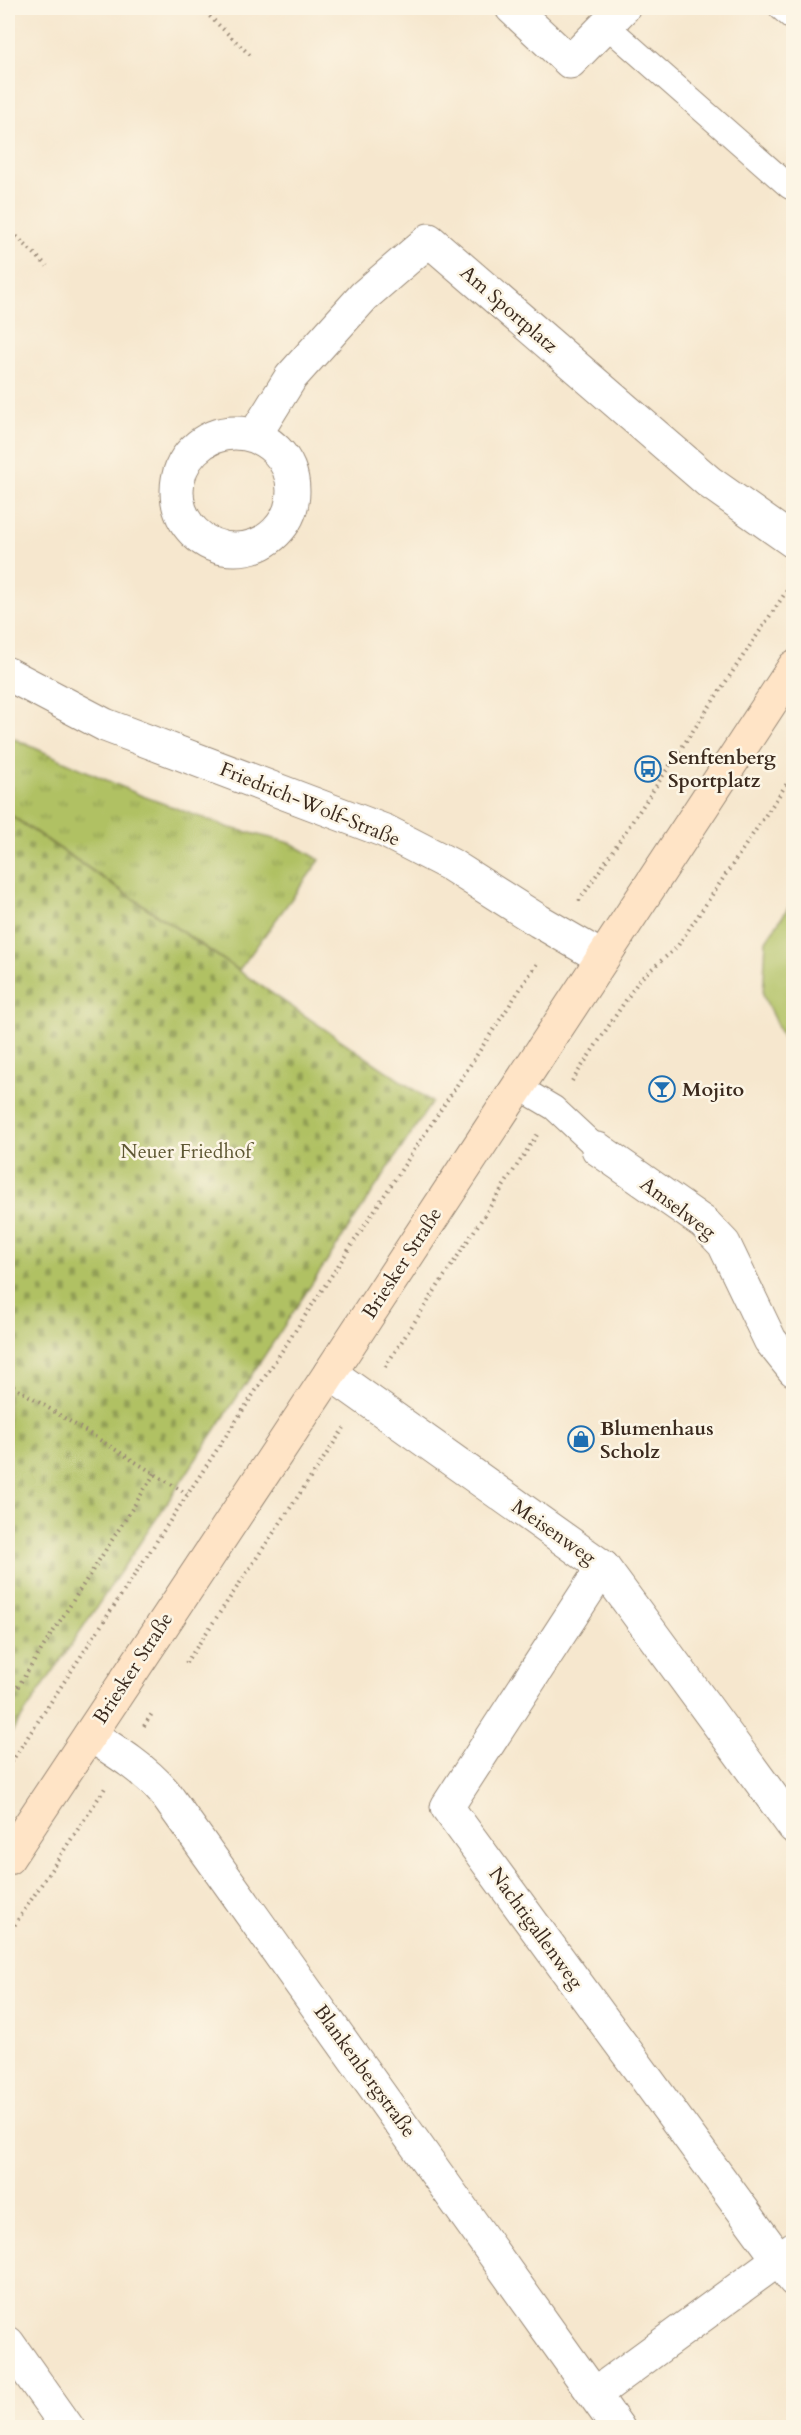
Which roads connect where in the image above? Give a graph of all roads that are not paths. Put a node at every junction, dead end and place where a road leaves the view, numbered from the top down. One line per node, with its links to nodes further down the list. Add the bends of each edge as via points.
1 (512, 8): 3 (street, via 570,62)
2 (781, 8): 4 (lane)
3 (615, 16): 5 (lane, via 790,187)
4 (794, 19)
5 (794, 183)
6 (255, 435): 7 (street, Am Sportplatz, via 291,377 364,296 429,240 709,482)
7 (794, 542)
8 (794, 667): 10 (main road, Briesker Straße)
9 (8, 674): 10 (street, Friedrich-Wolf-Straße, via 105,725 385,831 452,865)
10 (601, 957): 11 (main road, Briesker Straße)
11 (518, 1086): 12 (lane, Amselweg, via 554,1108); 14 (main road, Briesker Straße)
12 (598, 1149): 13 (street, Amselweg, via 704,1223 724,1244 770,1340)
13 (794, 1370)
14 (330, 1373): 15 (street, Meisenweg); 16 (main road, Briesker Straße)
15 (603, 1567): 17 (street, Meisenweg); 19 (street, Nachtigallenweg, via 447,1807)
16 (90, 1735): 18 (main road, Briesker Straße); 21 (street, Blankenbergstraße, via 125,1756 170,1800)
17 (794, 1827)
18 (8, 1858)
19 (788, 2263): 21 (street)
20 (8, 2343): 22 (street)
21 (595, 2394): 23 (street, Blankenbergstraße)
22 (68, 2427)
23 (618, 2427)

